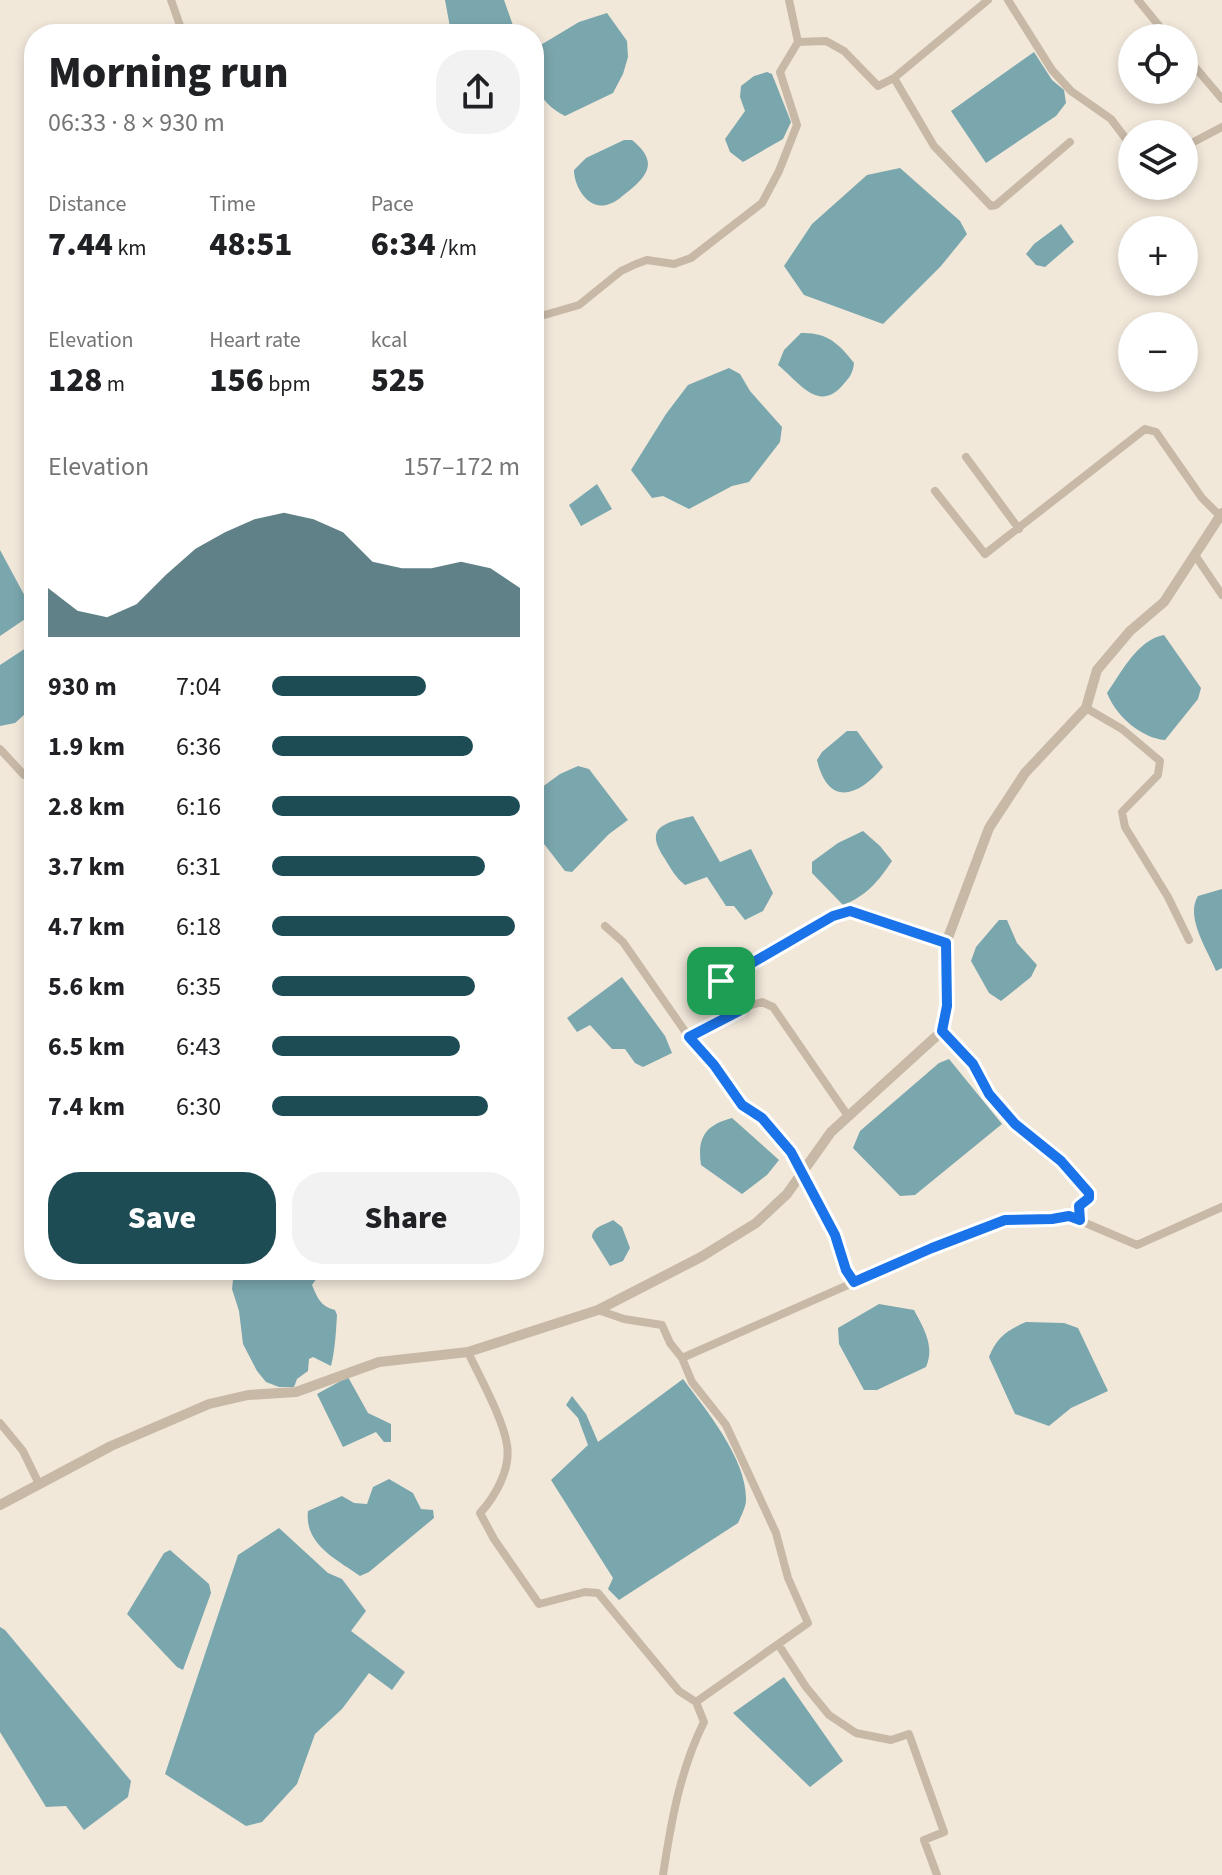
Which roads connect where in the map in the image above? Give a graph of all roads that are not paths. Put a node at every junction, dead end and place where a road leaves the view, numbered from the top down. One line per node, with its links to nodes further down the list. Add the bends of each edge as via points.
1 (171, 0): 6 (street)
2 (789, 0): 8 (street)
3 (988, 0): 10 (street)
4 (1008, 0): 13 (street, via 1052,70)
5 (1138, 0): 7 (street)
6 (179, 24)
7 (1158, 24)
8 (798, 42): 10 (street, via 826,41 844,51 875,85); 16 (street, via 780,72 797,125 762,203 691,258 674,264 636,264 579,305)
9 (1198, 71): 11 (street)
10 (894, 78): 15 (street, via 934,146 991,206)
11 (1222, 99)
12 (1222, 127): 14 (street)
13 (1118, 128)
14 (1198, 140)
15 (1070, 142)
16 (544, 315)
17 (966, 457): 20 (street)
18 (935, 491): 20 (street, via 985,554)
19 (1221, 515): 20 (street, via 1202,498 1156,432 1145,429); 21 (street)
20 (1019, 529)
21 (1195, 555): 22 (street); 23 (street, via 1164,602 1097,670)
22 (1222, 595)
23 (1086, 708): 27 (street, via 1160,761 1158,775 1122,812 1125,827); 28 (street, via 1025,773 989,828)
24 (0, 749): 25 (street)
25 (24, 775)
26 (605, 926): 31 (street, via 623,942)
27 (1189, 940)
28 (946, 943): 29 (street, via 867,915 850,911 833,916 721,981); 30 (street)
29 (739, 1011): 31 (street); 32 (street, via 762,1002 773,1007)
30 (942, 1031): 32 (street); 35 (street, via 973,1064 989,1094 1015,1124 1061,1161 1089,1193 1079,1206)
31 (689, 1037): 33 (street)
32 (848, 1116): 33 (street)
33 (801, 1170): 36 (street); 37 (street, via 787,1194 756,1223)
34 (1222, 1207): 35 (street, via 1137,1245)
35 (1080, 1220): 36 (street, via 1005,1220)
36 (854, 1282): 39 (street)
37 (598, 1310): 38 (street); 39 (street, via 662,1325)
38 (468, 1352): 41 (street, via 379,1362 296,1392 209,1404); 44 (street, via 508,1446 494,1498 480,1513 494,1539 539,1604 598,1593 679,1691)
39 (682, 1358): 43 (street, via 692,1382 726,1425 776,1533 808,1623)
40 (0, 1423): 41 (street, via 23,1451)
41 (39, 1484): 42 (street)
42 (0, 1505)
43 (778, 1644): 44 (street); 46 (street, via 829,1715 856,1733 891,1740 909,1734 944,1832 924,1840)
44 (696, 1702): 45 (street, via 704,1722 676,1800)
45 (663, 1875)
46 (937, 1875)

